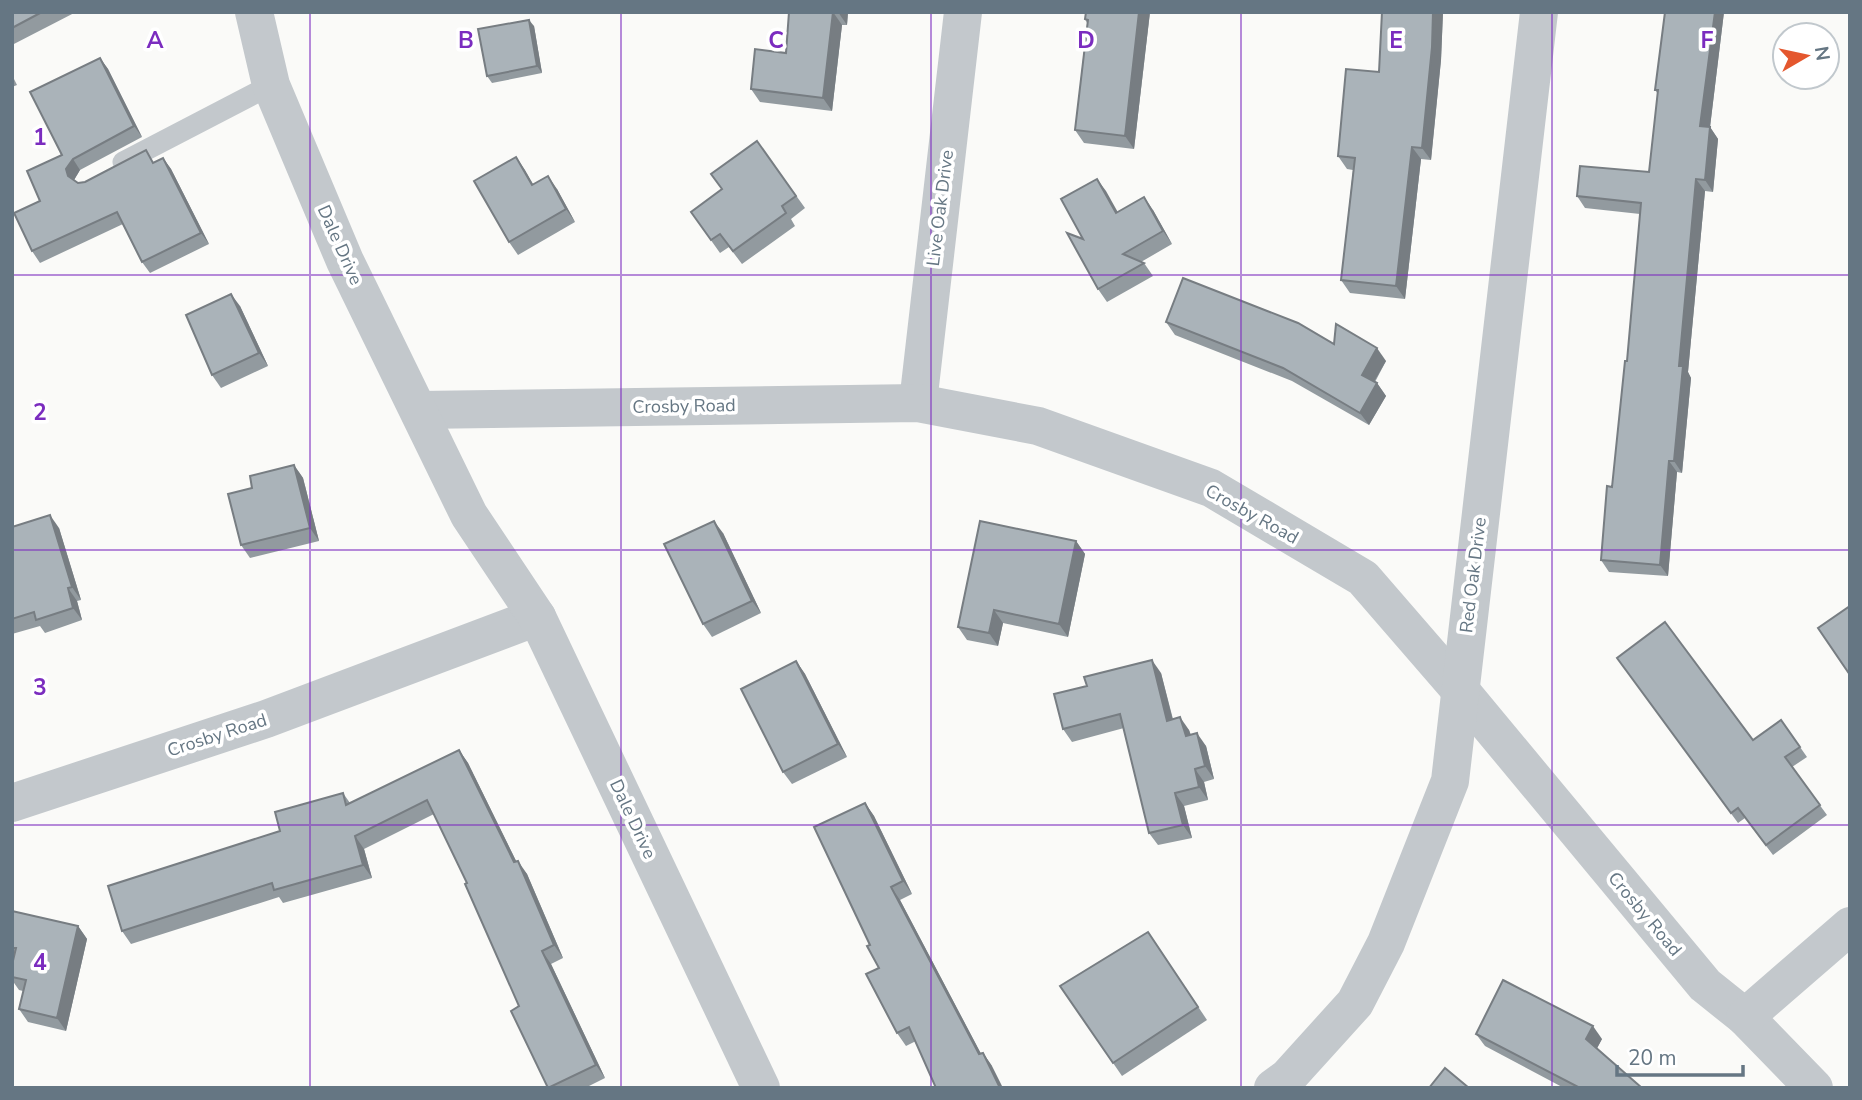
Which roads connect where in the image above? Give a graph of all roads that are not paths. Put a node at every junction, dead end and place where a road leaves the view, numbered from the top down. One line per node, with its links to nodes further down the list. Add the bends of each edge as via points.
1 (254, 12): 4 (street, Dale Drive)
2 (963, 12): 6 (street, Live Oak Drive)
3 (1539, 12): 9 (street, Red Oak Drive)
4 (271, 85): 5 (lane); 7 (street, Dale Drive, via 345,261)
5 (111, 168)
6 (918, 403): 7 (street, Crosby Road); 9 (street, Crosby Road, via 1038,426 1211,488 1363,579)
7 (420, 410): 8 (street, Dale Drive, via 448,469 475,478 488,504 496,556)
8 (537, 617): 10 (street, Crosby Road, via 266,719); 13 (street, Dale Drive)
9 (1460, 690): 12 (street, Crosby Road, via 1705,985); 14 (street, Red Oak Drive, via 1450,780 1386,943 1355,1003)
10 (12, 803)
11 (1850, 926): 12 (street)
12 (1745, 1017): 15 (street, Crosby Road)
13 (761, 1088)
14 (1273, 1088)
15 (1814, 1088)

